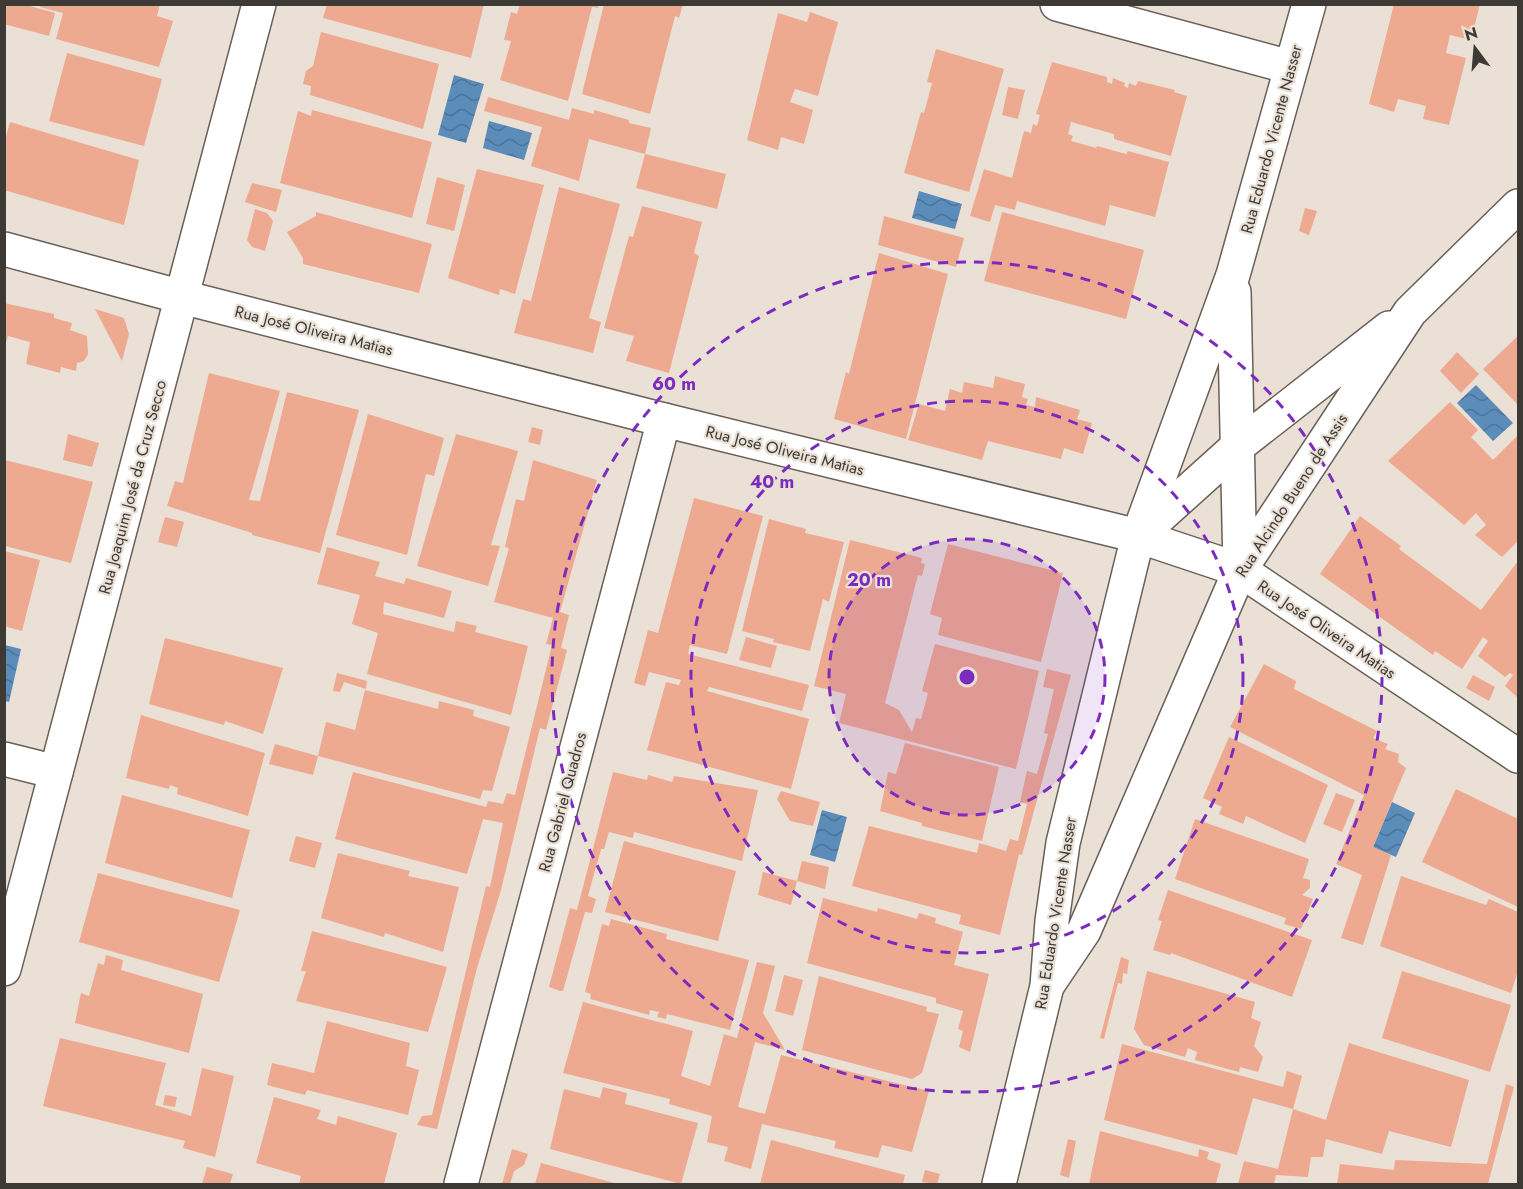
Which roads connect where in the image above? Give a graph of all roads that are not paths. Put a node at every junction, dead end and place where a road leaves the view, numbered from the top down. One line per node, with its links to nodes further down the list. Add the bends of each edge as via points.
1 (259, 4): 8 (street, Rua Joaquim José da Cruz Secco)
2 (1057, 4): 4 (street)
3 (1309, 4): 4 (street, Rua Eduardo Vicente Nasser)
4 (1290, 68): 7 (street, Rua Eduardo Vicente Nasser)
5 (1518, 206): 9 (street, Rua Alcindo Bueno de Assis)
6 (4, 249): 8 (street, Rua José Oliveira Matias)
7 (1233, 275): 11 (street, Rua Eduardo Vicente Nasser); 12 (street, Rua Eduardo Vicente Nasser)
8 (182, 297): 10 (street, Rua José Oliveira Matias); 16 (street, Rua Joaquim José da Cruz Secco)
9 (1410, 312): 11 (street); 13 (street, Rua Alcindo Bueno de Assis)
10 (664, 420): 12 (street, Rua José Oliveira Matias); 19 (street, Rua Gabriel Quadros)
11 (1238, 446): 12 (street); 13 (street, Rua Eduardo Vicente Nasser)
12 (1138, 536): 13 (street, Rua José Oliveira Matias); 18 (street, Rua Eduardo Vicente Nasser, via 1063,843)
13 (1240, 570): 14 (street, Rua José Oliveira Matias); 18 (street, Rua Alcindo Bueno de Assis, via 1084,931)
14 (1518, 756)
15 (4, 759): 16 (street)
16 (56, 772): 17 (street, Rua Joaquim José da Cruz Secco)
17 (4, 969)
18 (1047, 986): 20 (street, Rua Eduardo Vicente Nasser)
19 (461, 1185)
20 (999, 1185)

